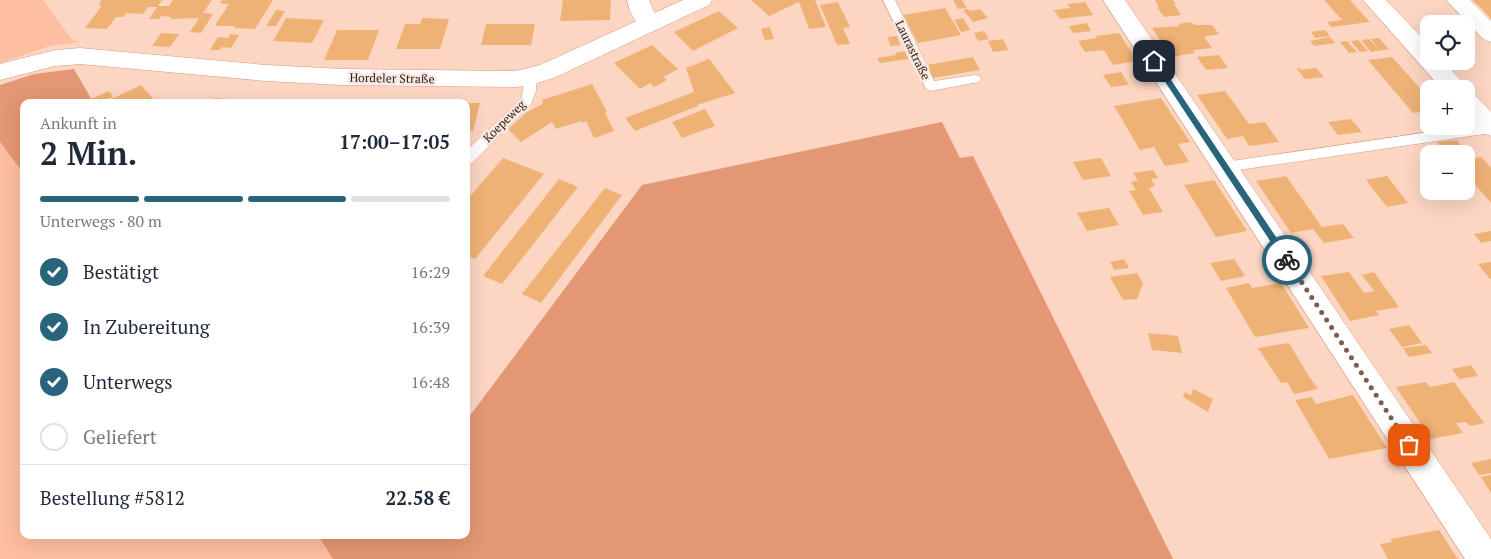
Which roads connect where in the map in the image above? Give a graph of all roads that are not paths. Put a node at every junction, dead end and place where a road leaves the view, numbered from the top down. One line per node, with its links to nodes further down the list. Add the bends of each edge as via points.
1 (638, 0): 7 (street)
2 (701, 0): 7 (street, Hordeler Straße)
3 (889, 0): 13 (lane, Laurastraße, via 930,86)
4 (1114, 0): 18 (street)
5 (1374, 0): 9 (street)
6 (1457, 0): 8 (street)
7 (648, 24): 12 (street, Hordeler Straße)
8 (1489, 29)
9 (1420, 49)
10 (1439, 70): 14 (street)
11 (0, 72): 12 (street, Hordeler Straße, via 67,57 342,77 499,80)
12 (531, 77): 17 (lane, Koepeweg, via 526,102)
13 (975, 79)
14 (1448, 80)
15 (1475, 110): 16 (street)
16 (1491, 128): 18 (lane)
17 (470, 156)
18 (1225, 167): 19 (street)
19 (1485, 559)

